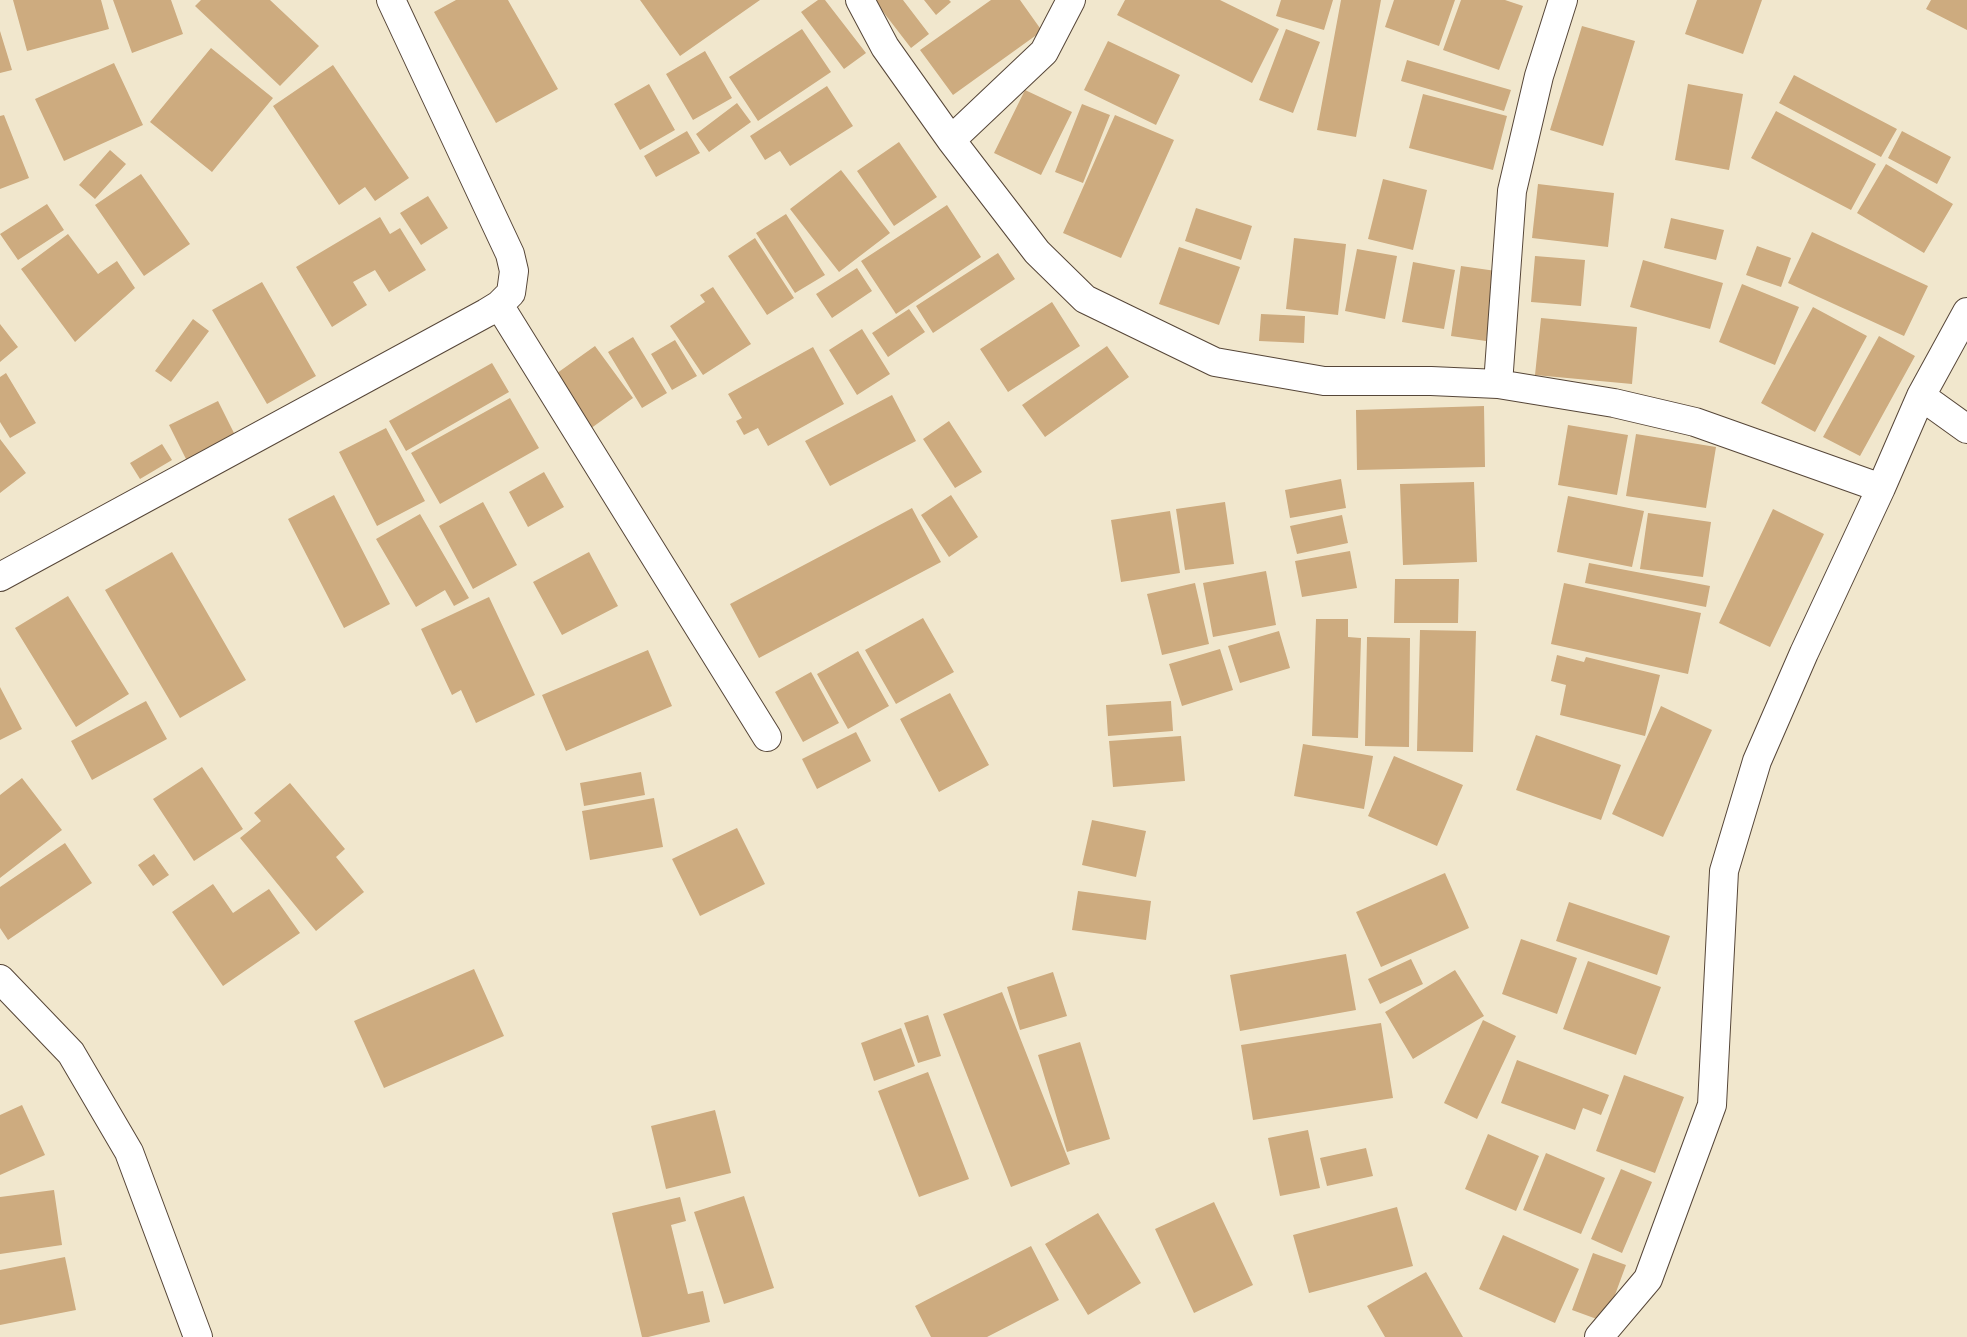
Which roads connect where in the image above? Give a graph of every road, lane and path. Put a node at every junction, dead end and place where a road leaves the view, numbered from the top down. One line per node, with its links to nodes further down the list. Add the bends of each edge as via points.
1 (391, 0): 6 (street, via 510,254 514,271 511,293)
2 (860, 0): 5 (street, via 885,47)
3 (1071, 0): 5 (street, via 1044,52)
4 (1563, 0): 8 (street, via 1539,76 1512,191)
5 (951, 140): 8 (street, via 1037,252 1085,299 1215,362 1324,381)
6 (499, 305): 12 (street); 13 (street)
7 (1967, 312): 9 (street)
8 (1498, 384): 11 (street, via 1614,403 1695,422)
9 (1921, 396): 10 (street); 11 (street)
10 (1967, 428)
11 (1881, 488): 16 (street, via 1757,762 1724,872 1712,1105 1648,1279)
12 (0, 577)
13 (767, 737)
14 (0, 979): 15 (street, via 72,1053 129,1152)
15 (198, 1337)
16 (1599, 1337)

